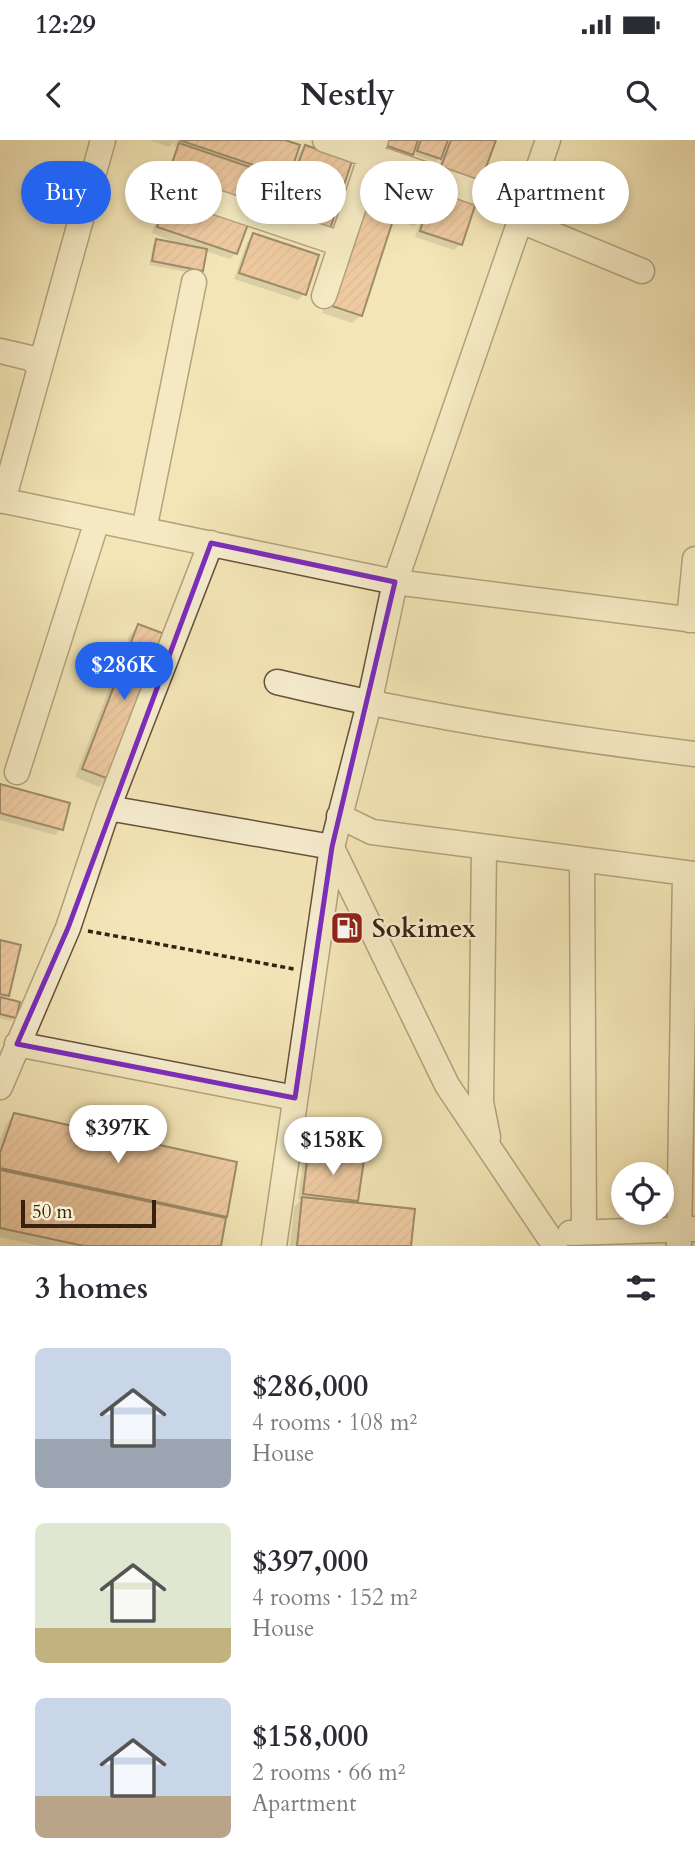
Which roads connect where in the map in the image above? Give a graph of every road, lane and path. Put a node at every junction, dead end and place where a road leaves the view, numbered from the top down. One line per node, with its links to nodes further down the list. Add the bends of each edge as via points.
1 (103, 140): 15 (street)
2 (325, 140): 4 (street)
3 (548, 140): 5 (street)
4 (373, 148): 6 (street); 10 (street)
5 (541, 161)
6 (472, 192)
7 (222, 204): 10 (street)
8 (520, 224): 21 (street)
9 (542, 224): 11 (street)
10 (341, 244): 13 (street)
11 (642, 271)
12 (194, 282): 18 (street)
13 (324, 296)
14 (0, 351): 15 (street, via 30,358)
15 (40, 366): 16 (street)
16 (2, 500): 17 (street)
17 (97, 521): 18 (street); 26 (street)
18 (144, 530): 19 (street)
19 (211, 543): 21 (street); 27 (street)
20 (695, 559): 22 (street)
21 (396, 582): 22 (street); 24 (street)
22 (692, 620)
23 (276, 682): 24 (street)
24 (369, 704): 25 (street, via 529,733); 28 (street)
25 (695, 754)
26 (17, 772)
27 (108, 808): 29 (street); 33 (street)
28 (339, 816): 29 (street); 30 (street, via 372,832)
29 (332, 847): 34 (street); 38 (street, via 447,1085)
30 (484, 848): 31 (street); 38 (street, via 481,1102)
31 (582, 860): 32 (street); 39 (street)
32 (690, 874): 40 (street)
33 (68, 928): 34 (path); 35 (street)
34 (313, 973): 37 (street)
35 (17, 1044): 36 (street); 37 (street)
36 (0, 1087)
37 (295, 1098): 42 (street)
38 (490, 1147): 41 (street)
39 (584, 1232): 40 (street); 41 (street)
40 (685, 1235)
41 (552, 1240)
42 (274, 1246)

